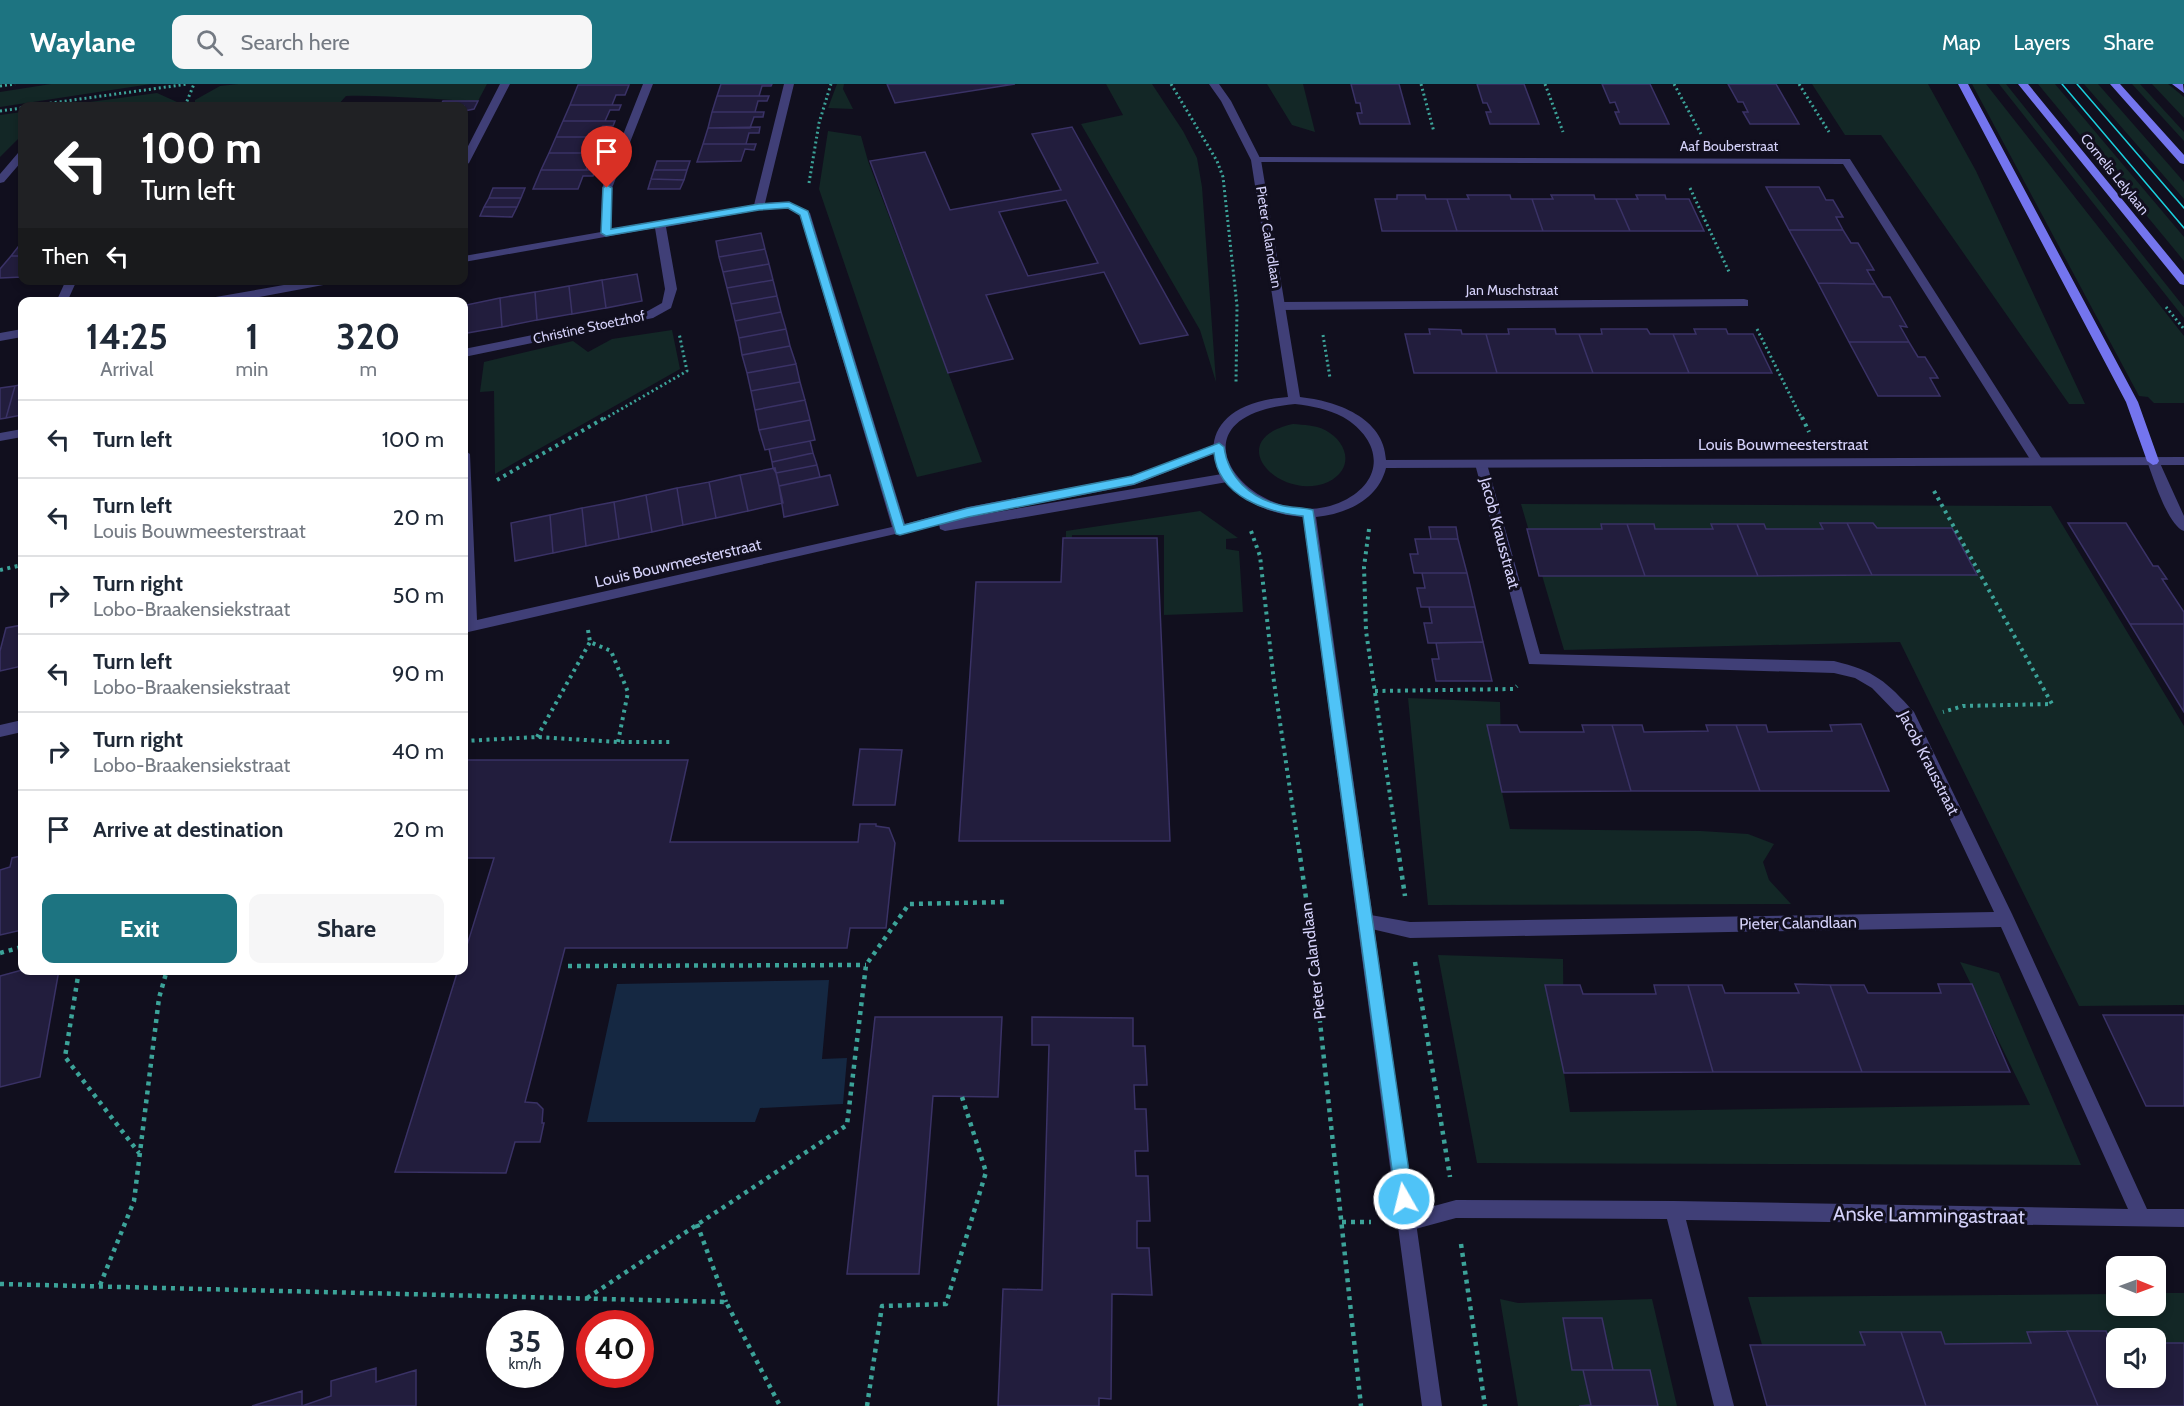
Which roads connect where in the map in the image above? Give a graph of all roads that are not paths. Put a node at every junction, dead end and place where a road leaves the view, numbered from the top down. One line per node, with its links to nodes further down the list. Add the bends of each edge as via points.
1 (506, 84): 10 (street)
2 (648, 84): 17 (street, via 607,188)
3 (789, 84): 15 (street)
4 (1215, 84): 12 (street, Pieter Calandlaan)
5 (1963, 84): 36 (main road, via 2132,402)
6 (2023, 84): 19 (main road, Cornelis Lelylaan)
7 (2115, 84): 13 (main road)
8 (2177, 84): 9 (main road)
9 (2184, 90)
10 (468, 156)
11 (18, 160): 14 (street)
12 (1256, 160): 27 (street, Pieter Calandlaan); 35 (street, Aaf Bouberstraat, via 1846,161)
13 (2184, 161)
14 (0, 180)
15 (759, 207): 16 (street); 43 (street, via 789,205 805,213)
16 (660, 224): 17 (street); 30 (street, Christine Stoetzhof, via 671,289 667,305 649,315)
17 (606, 233): 18 (street)
18 (468, 258)
19 (2184, 282)
20 (245, 285): 23 (street)
21 (306, 285): 22 (street)
22 (290, 288): 23 (street); 25 (street)
23 (242, 296): 24 (street)
24 (237, 297)
25 (289, 297)
26 (1744, 303): 27 (street, Jan Muschstraat)
27 (1280, 306): 31 (street, Pieter Calandlaan)
28 (18, 334): 29 (street)
29 (0, 337)
30 (468, 352)
31 (1295, 400): 34 (street, via 1267,403 1243,412 1226,428); 38 (street, via 1317,402 1357,419 1375,440)
32 (18, 434): 33 (street)
33 (0, 437)
34 (1219, 447): 40 (street, via 1220,462); 43 (street, Louis Bouwmeesterstraat, via 1134,480 968,512)
35 (2037, 461): 36 (street, Louis Bouwmeesterstraat); 39 (street, Louis Bouwmeesterstraat)
36 (2153, 461): 37 (street, Louis Bouwmeesterstraat); 42 (street, via 2173,510)
37 (2184, 461)
38 (1382, 464): 39 (street, Louis Bouwmeesterstraat); 41 (street, via 1375,483 1360,498 1337,509)
39 (1481, 464): 47 (street, Jacob Krausstraat, via 1534,660 1834,667 1878,682 1911,721)
40 (1228, 478): 41 (street, via 1248,496 1277,509); 43 (street, Louis Bouwmeesterstraat, via 964,524)
41 (1309, 513): 48 (street)
42 (2184, 526)
43 (900, 530): 44 (street, Louis Bouwmeesterstraat)
44 (468, 628)
45 (18, 727): 46 (street)
46 (0, 731)
47 (2006, 919): 48 (street, Pieter Calandlaan, via 1410,930); 51 (street, Jacob Krausstraat)
48 (1365, 921): 52 (street)
49 (1674, 1210): 51 (street, Anske Lammingastraat); 52 (street, Anske Lammingastraat, via 1456,1209); 54 (street)
50 (2184, 1218): 51 (street, Anske Lammingastraat)
51 (2142, 1219)
52 (1408, 1222): 53 (street)
53 (1432, 1406)
54 (1724, 1406)

